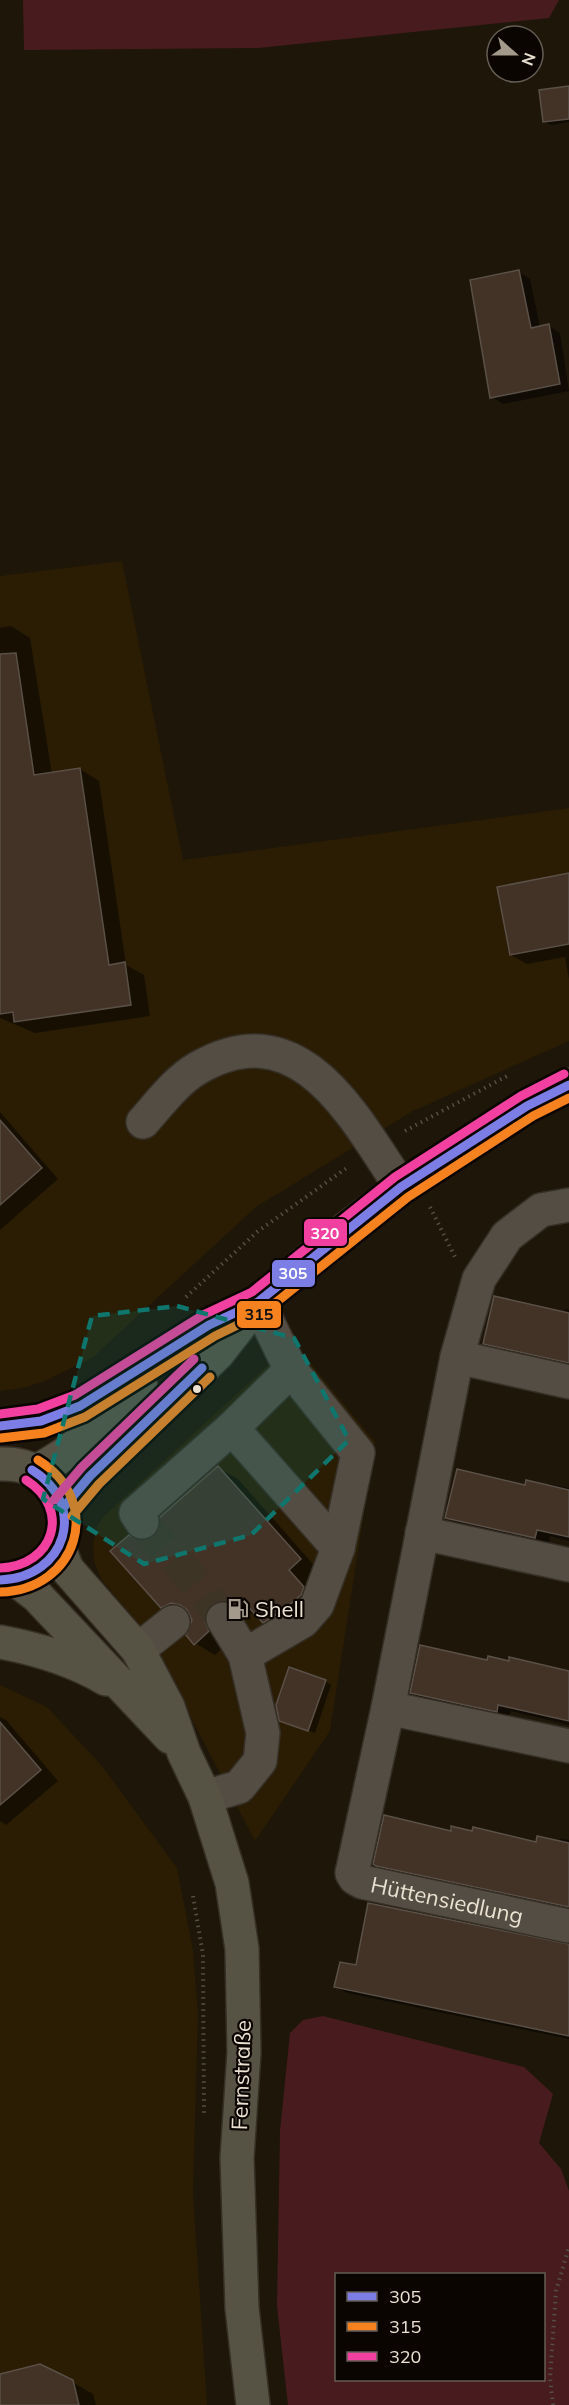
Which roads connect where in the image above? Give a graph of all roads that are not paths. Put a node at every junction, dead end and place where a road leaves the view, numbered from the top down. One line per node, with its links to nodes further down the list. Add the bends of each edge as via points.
1 (569, 1085): 3 (main road, via 527,1106)
2 (143, 1122): 3 (street, via 198,1068 246,1050 278,1053 305,1065 360,1122 375,1148)
3 (408, 1183): 5 (main road, via 347,1227)
4 (569, 1205): 7 (street, Hüttensiedlung, via 541,1210 507,1236 479,1279)
5 (258, 1302): 6 (main road); 8 (street); 14 (main road, via 218,1353 90,1476)
6 (209, 1325): 10 (main road, via 80,1406 41,1421); 13 (main road, via 68,1452)
7 (457, 1357): 9 (street); 16 (street, Hüttensiedlung)
8 (291, 1370): 11 (street); 18 (street, via 358,1453)
9 (569, 1382)
10 (0, 1426)
11 (232, 1428): 15 (street, via 136,1513); 18 (street)
12 (0, 1464): 13 (main road, via 20,1465)
13 (36, 1472): 14 (main road, via 48,1481)
14 (63, 1508): 17 (main road)
15 (142, 1522)
16 (423, 1533): 19 (street); 27 (street, Hüttensiedlung)
17 (59, 1548): 20 (main road, via 33,1574); 24 (main road, Fernstraße, via 67,1569)
18 (338, 1548): 25 (street, via 317,1605 303,1621)
19 (569, 1564)
20 (8, 1580): 26 (main road, Fernstraße, via 37,1596)
21 (223, 1619): 25 (street)
22 (173, 1622): 24 (street)
23 (0, 1642): 26 (main road, via 78,1663)
24 (138, 1650): 29 (main road, Fernstraße, via 168,1707)
25 (245, 1654): 30 (street, via 263,1733 260,1761 239,1787)
26 (128, 1691): 29 (main road, Fernstraße)
27 (388, 1708): 28 (street); 31 (street, Hüttensiedlung, via 352,1874 355,1878)
28 (569, 1746)
29 (184, 1754): 30 (main road, Fernstraße)
30 (205, 1797): 32 (main road, Fernstraße, via 232,1883 242,1950 244,2052 237,2157 242,2308)
31 (569, 1926)
32 (253, 2405)

